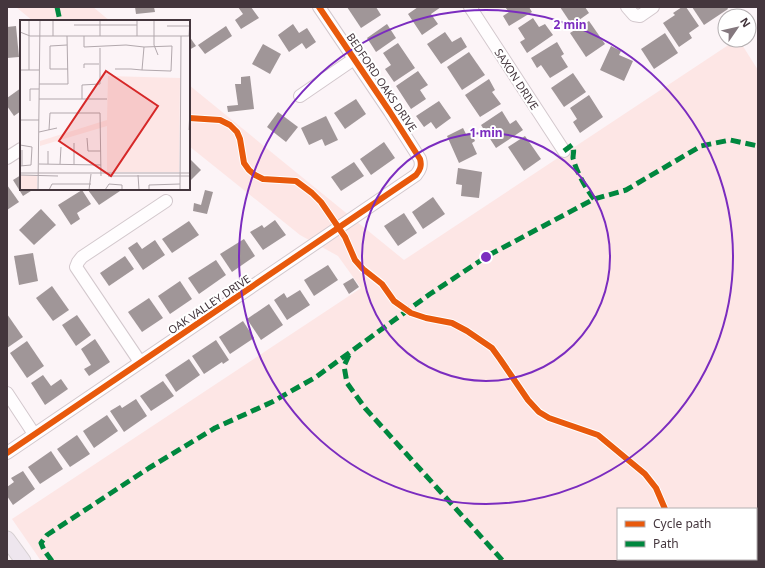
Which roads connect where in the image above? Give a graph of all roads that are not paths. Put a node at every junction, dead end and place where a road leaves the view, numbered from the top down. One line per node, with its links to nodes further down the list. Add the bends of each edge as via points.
1 (319, 7): 5 (street, BEDFORD OAKS DRIVE)
2 (470, 7): 8 (street, SAXON DRIVE)
3 (627, 7): 4 (street, via 634,16 640,16)
4 (653, 7)
5 (354, 58): 6 (street); 10 (street, BEDFORD OAKS DRIVE, via 420,159)
6 (300, 96)
7 (20, 150): 9 (street)
8 (564, 150)
9 (7, 158)
10 (420, 171): 12 (street, OAK VALLEY DRIVE)
11 (166, 201): 12 (street, via 82,257 76,267)
12 (140, 362): 14 (street, OAK VALLEY DRIVE)
13 (7, 393): 14 (street)
14 (34, 434): 15 (street, OAK VALLEY DRIVE)
15 (7, 453)
16 (7, 539): 17 (main road)
17 (23, 561)

